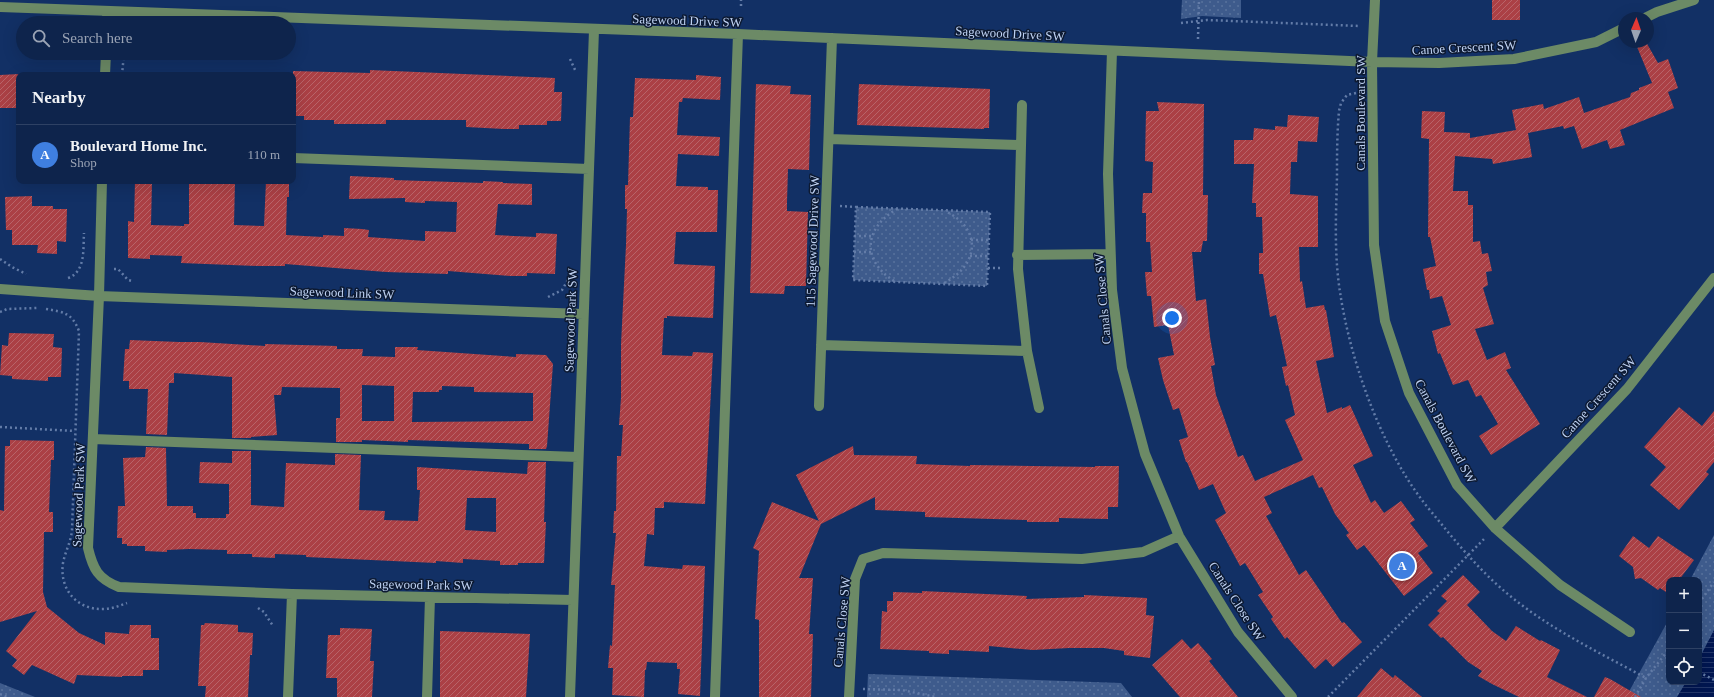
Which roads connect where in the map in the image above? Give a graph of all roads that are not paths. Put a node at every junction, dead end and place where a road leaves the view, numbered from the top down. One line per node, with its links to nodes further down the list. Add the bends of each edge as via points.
1 (1375, 0): 15 (street, Canals Boulevard SW)
2 (1694, 0): 5 (street)
3 (0, 7): 4 (street, Sagewood Drive SW)
4 (107, 12): 6 (street); 7 (street, Sagewood Drive SW)
5 (1654, 14)
6 (107, 16)
7 (215, 16)
8 (296, 19): 9 (street, Sagewood Drive SW)
9 (594, 30): 11 (street, Sagewood Drive SW); 21 (street, Sagewood Park SW)
10 (1618, 31): 15 (street, Canoe Crescent SW, via 1596,42 1514,59 1439,63)
11 (738, 34): 12 (street, Sagewood Drive SW); 45 (street)
12 (832, 38): 13 (street, Sagewood Drive SW); 18 (street, 115 Sagewood Drive SW)
13 (1112, 51): 15 (street, Sagewood Drive SW); 23 (street, Canals Close SW, via 1108,174)
14 (106, 60): 16 (street)
15 (1372, 62): 35 (street, Canals Boulevard SW, via 1374,245 1385,321 1409,394 1457,485)
16 (105, 72)
17 (1022, 105): 19 (street)
18 (829, 139): 19 (street); 29 (street, 115 Sagewood Drive SW)
19 (1021, 145): 24 (street)
20 (296, 158): 21 (street)
21 (589, 169): 28 (street, Sagewood Park SW)
22 (102, 184): 27 (street, Sagewood Park SW)
23 (1110, 254): 24 (street); 36 (street, Canals Close SW, via 1122,368 1145,454)
24 (1017, 255): 30 (street)
25 (1714, 278): 35 (street, Canoe Crescent SW, via 1626,389)
26 (0, 289): 27 (street, Sagewood Link SW)
27 (99, 296): 28 (street, Sagewood Link SW); 33 (street, Sagewood Park SW)
28 (583, 314): 34 (street, Sagewood Park SW)
29 (821, 345): 30 (street); 31 (street, 115 Sagewood Drive SW)
30 (1027, 350): 32 (street)
31 (819, 406)
32 (1039, 408)
33 (93, 435): 34 (street); 37 (street, Sagewood Park SW, via 88,548 96,572 107,582 118,587)
34 (578, 457): 39 (street, Sagewood Park SW)
35 (1495, 528): 40 (street, Canals Boulevard SW, via 1560,585)
36 (1179, 536): 41 (street, Canals Close SW, via 1143,552 1082,559 883,553 863,559 855,579); 46 (street, Canals Close SW, via 1238,632)
37 (292, 594): 38 (street, Sagewood Park SW); 42 (street)
38 (430, 597): 39 (street, Sagewood Park SW); 43 (street)
39 (573, 600): 44 (street)
40 (1630, 632)
41 (848, 693)
42 (288, 697)
43 (426, 697)
44 (570, 697)
45 (715, 697)
46 (1292, 697)

